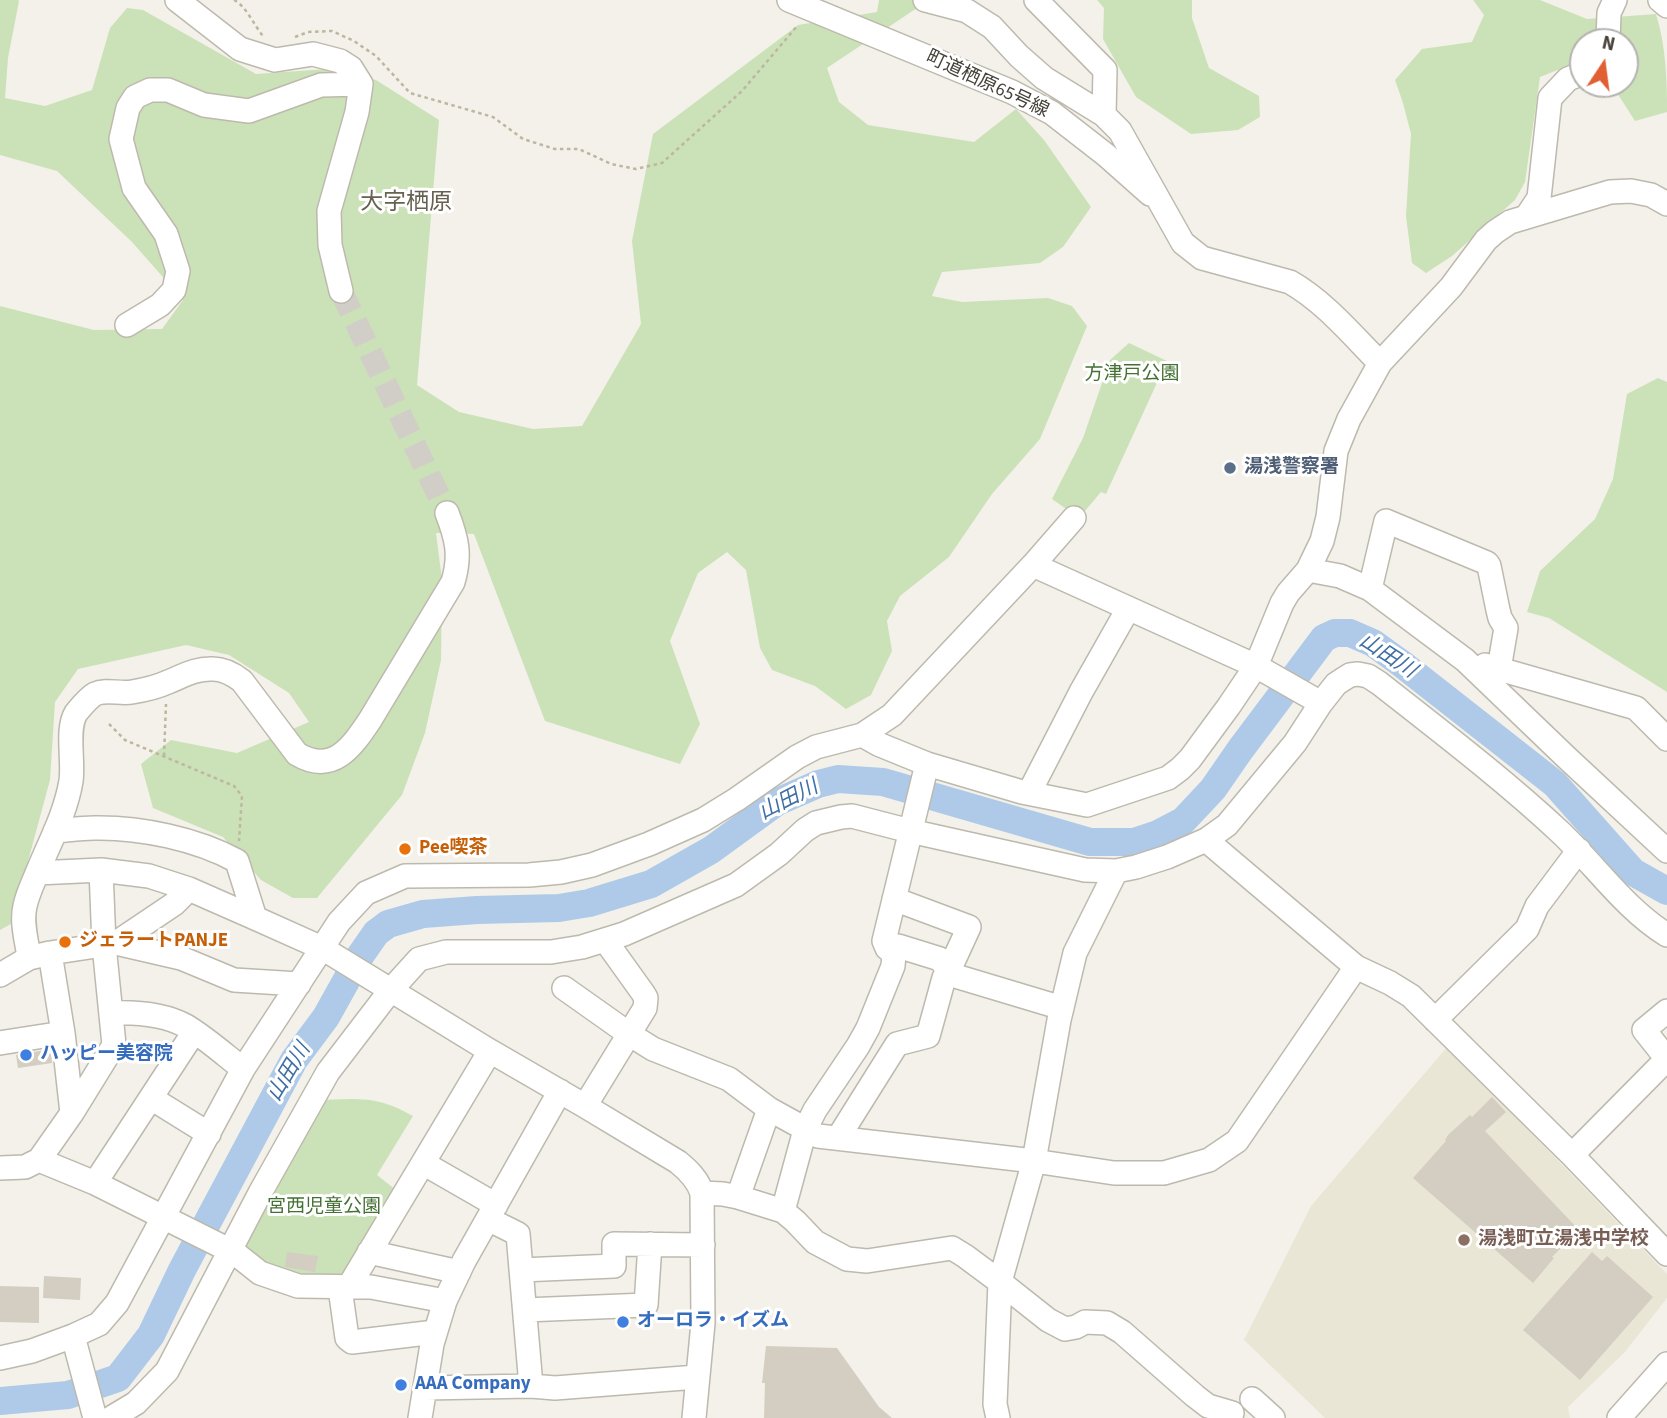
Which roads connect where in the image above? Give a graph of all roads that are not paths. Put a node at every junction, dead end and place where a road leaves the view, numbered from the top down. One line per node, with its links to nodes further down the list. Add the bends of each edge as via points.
1 (177, 0): 11 (street, via 240,49 275,60 313,54 340,61)
2 (789, 0): 14 (street, 町道栖原65号線, via 1012,92 1052,113)
3 (925, 0): 7 (street)
4 (1036, 0): 12 (street, via 1105,70)
5 (1615, 0): 9 (street)
6 (1660, 0): 8 (street)
7 (972, 6): 12 (street, via 1044,78)
8 (1667, 6)
9 (1608, 28)
10 (1569, 79): 15 (street, via 1550,98 1539,198)
11 (361, 84): 16 (street, via 329,211 330,245); 17 (street, via 321,85 249,111 204,105 169,90 150,90 135,97 121,139 134,188 166,234 178,271 174,290 160,305)
12 (1104, 114): 14 (street, via 1120,131)
13 (1667, 204): 15 (street, via 1651,195 1610,192)
14 (1163, 205): 18 (street, via 1183,243 1202,258 1290,282 1322,306)
15 (1527, 216): 18 (street, via 1494,232 1451,287)
16 (341, 291)
17 (127, 325)
18 (1380, 363): 22 (street, via 1336,450 1325,531)
19 (447, 513): 34 (street, via 458,549 453,582 370,720 344,753 325,762 298,754 242,681 222,670 189,672 132,692 104,691 93,695 71,726 71,780)
20 (1074, 518): 21 (street)
21 (1033, 565): 24 (street); 29 (street, via 892,715)
22 (1308, 570): 23 (street, via 1340,576); 26 (street, via 1282,603)
23 (1370, 589): 25 (street); 27 (street, via 1386,521 1487,563 1506,628)
24 (1128, 609): 26 (street); 32 (street)
25 (1465, 660): 27 (street); 37 (street)
26 (1261, 668): 28 (street); 32 (street, via 1190,760 1168,778 1087,805)
27 (1499, 669): 30 (street, via 1636,708)
28 (1315, 700): 35 (street, via 1295,743 1227,825); 36 (street, via 1350,675 1368,676 1538,811)
29 (862, 735): 31 (street); 48 (street, via 816,747 703,820 592,865 528,875 405,876 366,893 339,922)
30 (1667, 739)
31 (926, 768): 32 (street); 33 (street)
32 (1029, 793)
33 (911, 828): 39 (street, via 1085,870); 42 (street); 45 (street, via 852,816 816,823 736,885)
34 (55, 831): 40 (street); 43 (street, via 108,828 161,835 223,853 237,861)
35 (1206, 840): 39 (street); 50 (street)
36 (1579, 850): 44 (street, via 1634,909); 59 (street, via 1537,906 1527,929)
37 (1667, 852)
38 (100, 870): 40 (street); 41 (street, via 149,876); 46 (street)
39 (1116, 872): 56 (street, via 1075,953)
40 (37, 873): 49 (street, via 24,920)
41 (190, 889): 43 (street); 46 (street)
42 (894, 899): 47 (street, via 884,941); 51 (street, via 969,927)
43 (255, 918): 48 (street)
44 (1667, 935)
45 (605, 940): 54 (street, via 551,952 446,951 419,959); 63 (street, via 646,998)
46 (110, 944): 49 (street); 53 (street, via 181,958 234,979); 58 (street)
47 (887, 948): 51 (street, via 898,946 940,959); 60 (street, via 895,961)
48 (329, 952): 53 (street); 54 (street)
49 (40, 956): 52 (street); 62 (street)
50 (1356, 967): 59 (street, via 1411,996); 78 (street, via 1237,1141 1209,1160 1164,1173 1114,1173)
51 (948, 971): 56 (street); 65 (street, via 928,1036)
52 (0, 975)
53 (299, 984): 67 (street)
54 (385, 988): 66 (street); 89 (street, via 328,1072)
55 (564, 988): 63 (street)
56 (1062, 1007): 78 (street)
57 (1667, 1011): 76 (street, via 1644,1030 1667,1059)
58 (111, 1013): 61 (street, via 155,1016); 72 (street, via 114,1045)
59 (1435, 1020): 76 (street)
60 (868, 1028): 65 (street); 73 (street)
61 (194, 1031): 67 (street); 69 (street)
62 (63, 1033): 64 (street); 72 (street)
63 (629, 1034): 70 (street); 71 (street, via 653,1049 729,1079)
64 (0, 1043)
65 (897, 1044): 75 (street)
66 (490, 1051): 68 (street); 79 (street)
67 (243, 1069): 74 (street)
68 (560, 1091): 70 (street); 85 (street)
69 (151, 1098): 74 (street); 81 (street)
70 (585, 1106): 82 (street, via 678,1162)
71 (769, 1109): 73 (street); 83 (street)
72 (72, 1113): 77 (street)
73 (805, 1130): 75 (street); 84 (street)
74 (209, 1134): 86 (street)
75 (838, 1138): 78 (street)
76 (1572, 1155): 91 (street)
77 (39, 1160): 80 (street, via 25,1167); 81 (street)
78 (1034, 1161): 94 (street)
79 (423, 1163): 85 (street); 90 (street)
80 (0, 1168)
81 (95, 1183): 86 (street)
82 (702, 1193): 83 (street); 88 (street)
83 (738, 1198): 84 (street)
84 (783, 1211): 94 (street, via 816,1242 847,1259 867,1261 951,1248)
85 (492, 1212): 92 (street, via 518,1234); 93 (street)
86 (168, 1219): 89 (street); 99 (street, via 117,1303)
87 (650, 1244): 88 (street); 92 (street, via 614,1244 614,1266); 97 (street, via 646,1305)
88 (703, 1245): 102 (street, via 703,1324)
89 (227, 1249): 95 (street, via 260,1273 298,1286); 107 (street, via 167,1371 136,1402)
90 (369, 1252): 93 (street); 95 (street)
91 (1667, 1254)
92 (521, 1269): 97 (street)
93 (459, 1272): 96 (street)
94 (1000, 1282): 106 (street, via 1065,1329 1085,1322 1107,1324 1122,1332 1208,1406); 110 (street)
95 (344, 1288): 96 (street, via 371,1287); 98 (street, via 347,1338 352,1342)
96 (445, 1301): 98 (street)
97 (525, 1310): 103 (street)
98 (435, 1332): 104 (street)
99 (76, 1345): 100 (street); 107 (street)
100 (0, 1358)
101 (1667, 1364): 112 (street)
102 (697, 1377): 103 (street); 109 (street)
103 (531, 1386): 104 (street)
104 (425, 1388): 108 (street)
105 (1252, 1399): 111 (street)
106 (1232, 1413)
107 (100, 1415)
108 (420, 1418)
109 (694, 1418)
110 (998, 1418)
111 (1273, 1418)
112 (1619, 1418)

